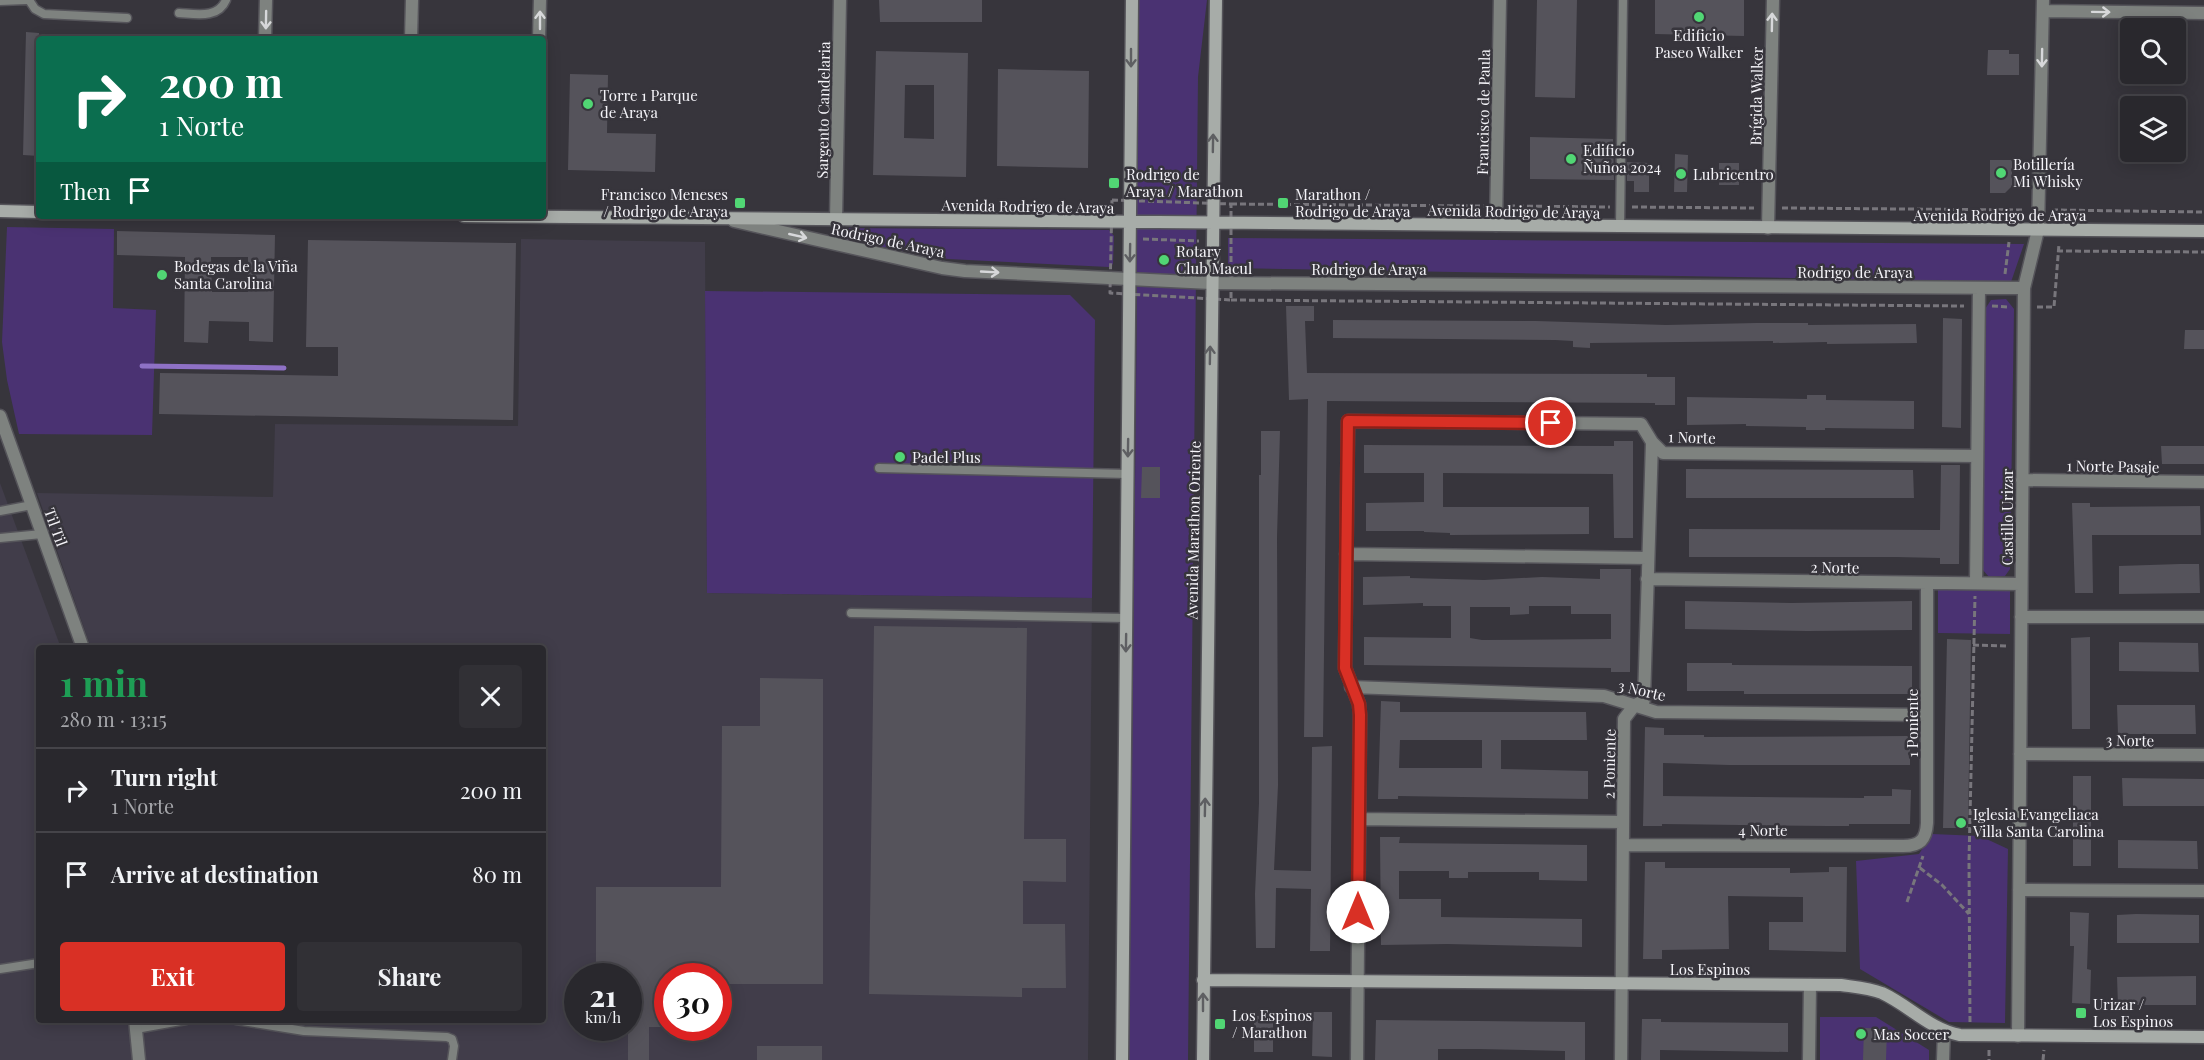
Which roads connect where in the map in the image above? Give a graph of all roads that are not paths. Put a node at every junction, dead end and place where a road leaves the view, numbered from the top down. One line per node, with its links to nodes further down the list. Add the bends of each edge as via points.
1 (27, 0): 12 (lane); 16 (lane, via 44,14)
2 (226, 0): 14 (lane, via 210,14)
3 (266, 0): 17 (street, one-way to 17)
4 (412, 0): 18 (street)
5 (540, 0): 19 (street, one-way to 5)
6 (840, 0): 24 (street, Sargento Candelaria)
7 (1132, 0): 25 (main road, one-way to 25)
8 (1216, 0): 26 (main road, Avenida Marathon Oriente, one-way to 8)
9 (1500, 0): 27 (street, Francisco de Paula)
10 (1623, 0): 28 (lane)
11 (1773, 0): 29 (street, Brígida Walker, one-way to 11)
12 (0, 1)
13 (2043, 6): 15 (street, one-way to 15); 30 (street, Castillo Urizar, one-way to 30)
14 (179, 13)
15 (2204, 13)
16 (127, 18)
17 (265, 36)
18 (411, 36)
19 (539, 36)
20 (0, 211): 21 (main road)
21 (36, 212)
22 (546, 216): 23 (main road, Avenida Rodrigo de Araya)
23 (721, 218): 24 (main road, Avenida Rodrigo de Araya); 32 (street, Rodrigo de Araya, one-way to 32, via 942,268)
24 (836, 220): 25 (main road, Avenida Rodrigo de Araya)
25 (1130, 222): 26 (main road, Avenida Rodrigo de Araya); 32 (main road, one-way to 32)
26 (1212, 223): 27 (main road, Avenida Rodrigo de Araya); 33 (main road, Avenida Marathon Oriente)
27 (1496, 225): 28 (main road, Avenida Rodrigo de Araya)
28 (1620, 227): 29 (main road, Avenida Rodrigo de Araya)
29 (1768, 228): 30 (main road, Avenida Rodrigo de Araya)
30 (2038, 230): 31 (main road, Avenida Rodrigo de Araya); 35 (street, Castillo Urizar)
31 (2204, 231)
32 (1130, 279): 33 (street, Rodrigo de Araya); 40 (main road, one-way to 40)
33 (1211, 283): 34 (street, Rodrigo de Araya); 71 (main road, Avenida Marathon Oriente, one-way to 33)
34 (1979, 288): 35 (street, Rodrigo de Araya); 38 (street, Castillo Urizar)
35 (2024, 288): 41 (street, Castillo Urizar)
36 (0, 416): 43 (street, Til Til)
37 (1652, 442): 38 (street, 1 Norte, via 1663,453); 47 (street, 1 Norte, via 1641,424 1348,421); 48 (street, 2 Poniente)
38 (1977, 456): 51 (street, Castillo Urizar)
39 (879, 468): 40 (lane)
40 (1128, 474): 56 (main road)
41 (2022, 480): 42 (street, 1 Norte Pasaje); 52 (street, Castillo Urizar)
42 (2204, 482)
43 (32, 505): 44 (lane); 45 (street, Til Til)
44 (0, 511)
45 (42, 534): 46 (lane); 57 (street, Til Til)
46 (0, 538)
47 (1346, 554): 48 (street); 58 (street, via 1345,668)
48 (1648, 558): 49 (street, 2 Poniente)
49 (1647, 579): 50 (street, 2 Norte); 59 (street, 2 Poniente, via 1644,700)
50 (1927, 583): 51 (street, 2 Norte); 60 (street, 1 Poniente)
51 (1976, 583): 52 (street, 2 Norte)
52 (2021, 584): 54 (street, Castillo Urizar)
53 (851, 613): 56 (lane)
54 (2021, 617): 55 (street); 61 (street, Castillo Urizar)
55 (2204, 617)
56 (1126, 618): 83 (main road, one-way to 83)
57 (82, 645)
58 (1351, 687): 59 (street, 3 Norte, via 1604,696); 63 (street, via 1360,715)
59 (1634, 706): 60 (street, 3 Norte, via 1656,712); 64 (street, 2 Poniente, via 1624,719)
60 (1927, 714): 66 (street, 1 Poniente, via 1925,837 1921,843)
61 (2020, 754): 62 (street, 3 Norte); 67 (street, Castillo Urizar)
62 (2204, 755)
63 (1359, 819): 64 (street); 72 (street)
64 (1623, 822): 65 (street, 2 Poniente)
65 (1623, 844): 66 (street, 4 Norte); 73 (street, 2 Poniente)
66 (1903, 846)
67 (2019, 890): 68 (street); 79 (street, Castillo Urizar)
68 (2204, 891)
69 (36, 963): 70 (lane)
70 (0, 969)
71 (1203, 980): 72 (main road, Los Espinos); 84 (main road, Avenida Marathon Oriente, one-way to 71)
72 (1358, 982): 73 (main road, Los Espinos); 85 (street)
73 (1622, 984): 74 (main road, Los Espinos); 86 (street, 2 Poniente)
74 (1810, 985): 78 (main road, Los Espinos, via 1868,988); 87 (street)
75 (156, 1023): 77 (lane)
76 (255, 1023): 82 (lane, via 304,1031 447,1037 454,1046)
77 (136, 1025): 81 (street)
78 (1944, 1031): 79 (main road, Los Espinos, via 1970,1036); 88 (street)
79 (2018, 1036): 80 (main road, Los Espinos)
80 (2204, 1037)
81 (139, 1060)
82 (453, 1060)
83 (1122, 1060)
84 (1203, 1060)
85 (1357, 1060)
86 (1621, 1060)
87 (1809, 1060)
88 (1943, 1060)

